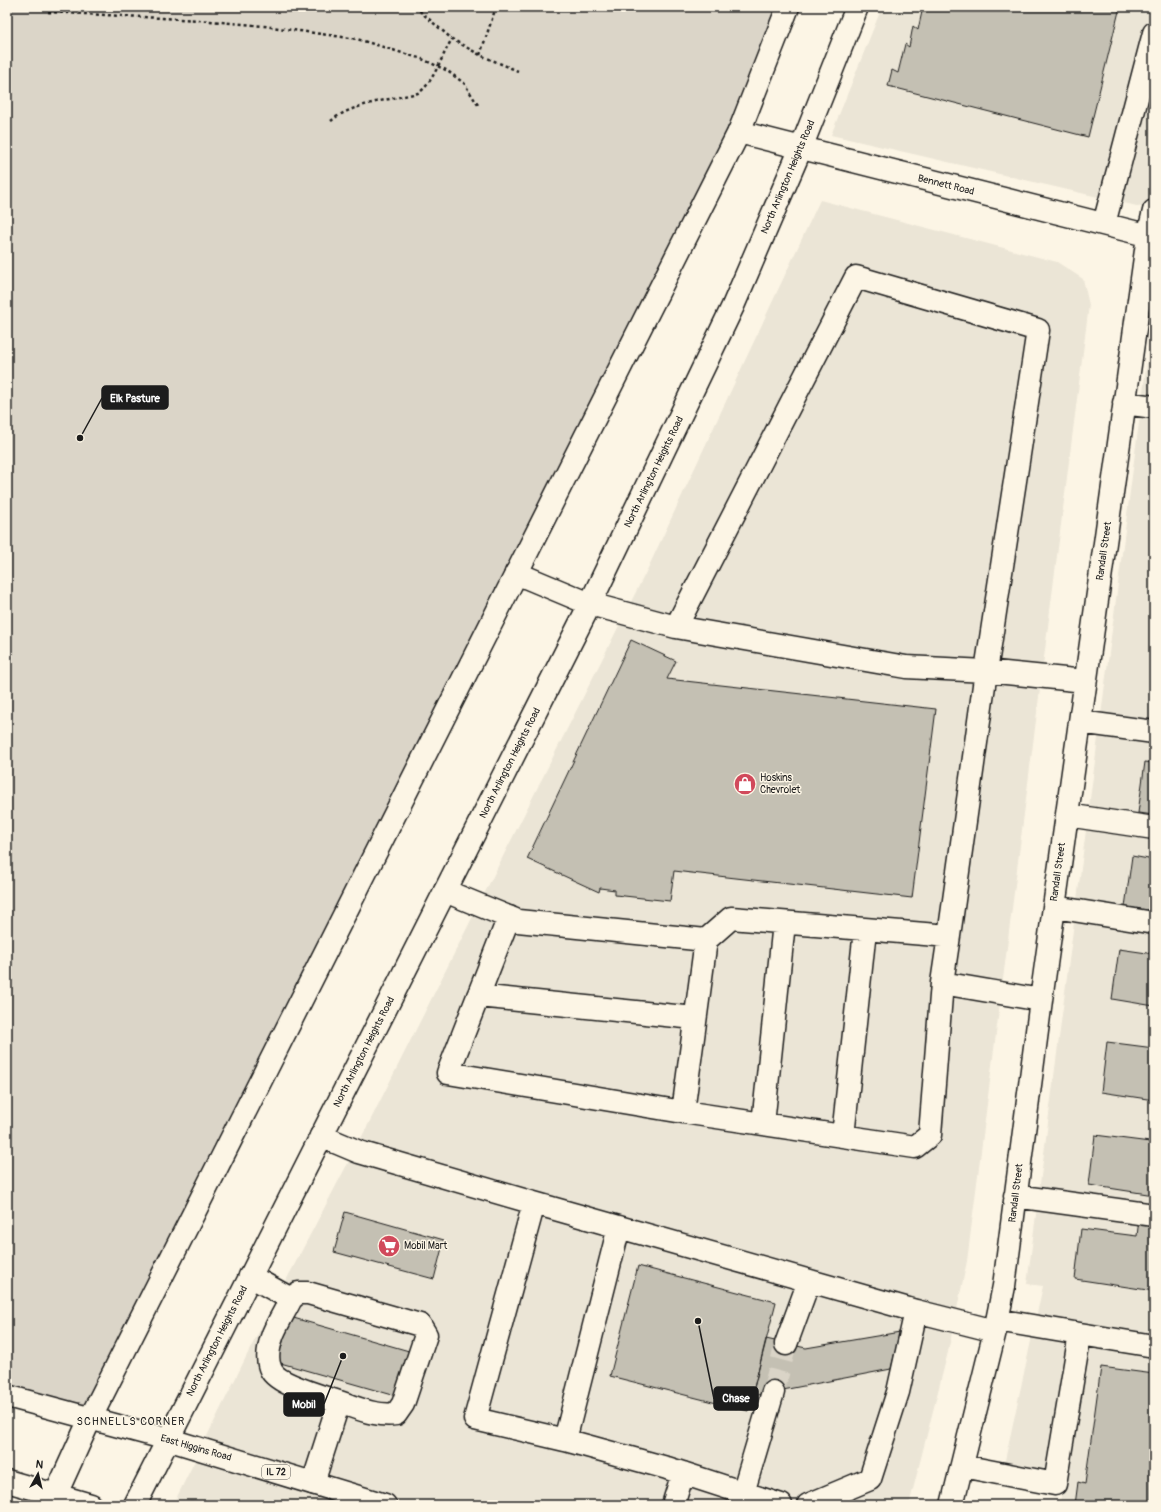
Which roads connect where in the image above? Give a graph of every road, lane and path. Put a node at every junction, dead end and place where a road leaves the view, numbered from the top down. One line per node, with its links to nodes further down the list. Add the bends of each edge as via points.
1 (415, 7): 7 (path)
2 (496, 7): 8 (path)
3 (788, 7): 13 (main road)
4 (857, 7): 14 (main road, North Arlington Heights Road)
5 (48, 12): 9 (path, via 264,26 357,39)
6 (1154, 33): 16 (main road)
7 (452, 39): 8 (path); 9 (path)
8 (480, 55): 10 (path)
9 (437, 66): 11 (path, via 464,83); 12 (path, via 427,86 418,93 357,107)
10 (518, 71)
11 (478, 105)
12 (331, 121)
13 (739, 132): 14 (main road, Bennett Road); 20 (main road)
14 (801, 148): 16 (main road, Bennett Road); 21 (main road, North Arlington Heights Road, via 733,306)
15 (1154, 212): 17 (main road, Randall Street)
16 (1104, 224): 17 (main road, Bennett Road)
17 (1151, 236): 18 (main road, Randall Street)
18 (1124, 403): 19 (main road); 24 (main road, Randall Street)
19 (1154, 407)
20 (516, 573): 21 (main road); 60 (main road)
21 (590, 604): 22 (main road); 29 (main road, North Arlington Heights Road)
22 (676, 627): 23 (main road, via 906,667); 23 (main road, via 856,277 1038,330)
23 (986, 671): 24 (main road); 35 (main road)
24 (1085, 682): 25 (main road, Randall Street)
25 (1080, 722): 26 (main road); 27 (main road, Randall Street)
26 (1154, 732)
27 (1066, 815): 28 (main road); 30 (main road, Randall Street)
28 (1154, 828)
29 (445, 891): 31 (main road); 43 (main road, North Arlington Heights Road)
30 (1054, 907): 32 (main road); 39 (main road, Randall Street)
31 (509, 917): 36 (main road, via 518,921); 38 (main road)
32 (1154, 922)
33 (784, 923): 34 (main road); 36 (main road, via 731,918); 42 (main road)
34 (865, 930): 35 (main road); 44 (main road)
35 (949, 936): 37 (main road)
36 (706, 940): 40 (main road)
37 (942, 983): 39 (main road); 44 (main road, via 930,1135 915,1147)
38 (478, 996): 40 (main road); 41 (main road, via 448,1073)
39 (1041, 1000): 45 (main road, Randall Street)
40 (695, 1018): 41 (main road)
41 (683, 1112): 42 (main road)
42 (763, 1124): 44 (main road)
43 (320, 1136): 46 (main road, via 359,1152); 49 (main road, North Arlington Heights Road)
44 (843, 1136)
45 (1015, 1196): 47 (main road); 53 (main road, Randall Street, via 1004,1286)
46 (534, 1203): 48 (main road); 62 (main road, via 475,1419)
47 (1154, 1215)
48 (620, 1227): 50 (main road); 62 (main road)
49 (250, 1276): 51 (main road); 61 (main road, North Arlington Heights Road)
50 (809, 1281): 52 (main road); 55 (main road)
51 (291, 1299): 59 (main road, via 273,1335 268,1358 271,1371 293,1386); 59 (main road, via 298,1294 308,1293 420,1325 426,1335 403,1404 396,1414 385,1416)
52 (916, 1311): 53 (main road); 74 (main road, via 898,1392 870,1479)
53 (996, 1325): 54 (main road); 63 (main road, Randall Street)
54 (1080, 1334): 56 (main road); 63 (main road, via 1055,1484)
55 (786, 1344)
56 (1154, 1346)
57 (773, 1392): 67 (main road)
58 (7, 1396): 60 (main road, East Higgins Road / IL 72)
59 (339, 1402): 66 (main road)
60 (90, 1419): 61 (main road, East Higgins Road / IL 72); 68 (main road)
61 (167, 1439): 66 (main road, East Higgins Road / IL 72); 70 (main road, North Arlington Heights Road)
62 (565, 1440): 64 (main road)
63 (962, 1466): 75 (main road, Randall Street)
64 (683, 1473): 67 (main road); 72 (main road)
65 (7, 1481): 68 (main road)
66 (313, 1483): 71 (main road, East Higgins Road / IL 72)
67 (743, 1493): 73 (main road)
68 (53, 1500): 69 (main road)
69 (91, 1505)
70 (135, 1505)
71 (385, 1505)
72 (673, 1505)
73 (781, 1505)
74 (808, 1505)
75 (952, 1505)

